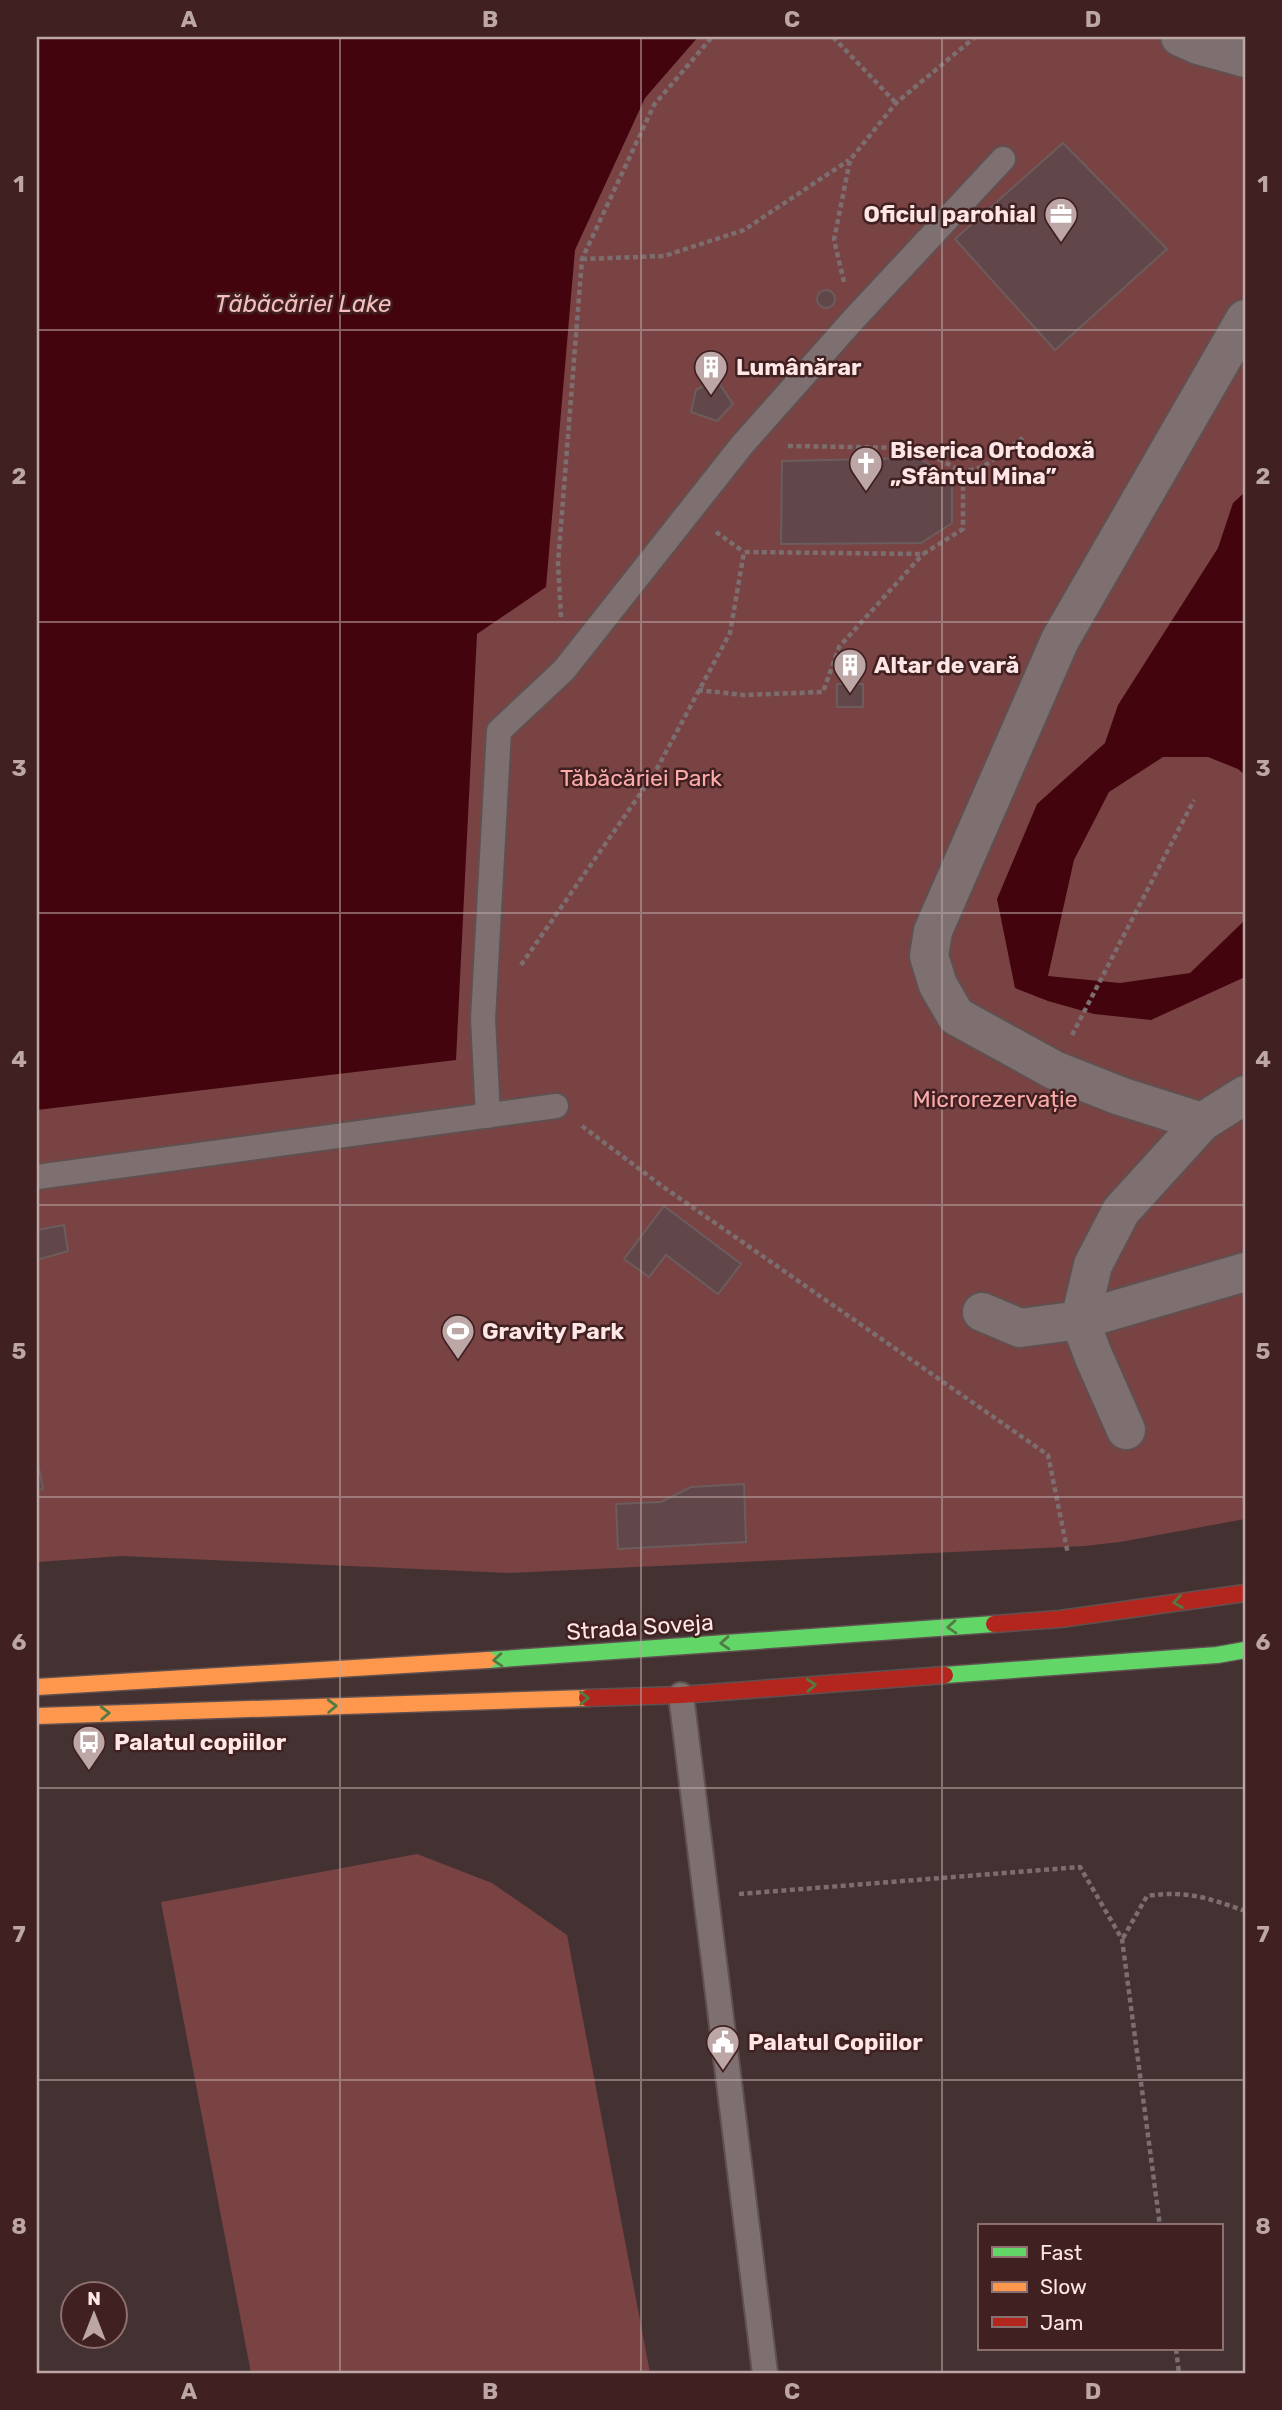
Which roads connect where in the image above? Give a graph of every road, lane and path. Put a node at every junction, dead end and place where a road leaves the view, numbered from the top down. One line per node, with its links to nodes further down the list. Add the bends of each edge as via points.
1 (712, 37): 9 (path, via 654,105)
2 (833, 37): 6 (path)
3 (975, 37): 6 (path)
4 (1180, 37): 5 (street)
5 (1245, 58)
6 (895, 103): 8 (path)
7 (1003, 159): 11 (lane)
8 (850, 160): 9 (path, via 744,230 664,256); 11 (path, via 834,240)
9 (582, 258): 16 (path, via 558,563)
10 (1245, 319): 24 (street, via 1060,640 933,931 929,956 938,985 956,1016 1054,1070)
11 (853, 320): 13 (lane)
12 (1023, 438): 14 (path, via 983,467)
13 (742, 445): 14 (path, via 918,448); 16 (lane)
14 (963, 472): 15 (path, via 963,529)
15 (923, 554): 17 (path, via 839,647 823,692 744,695); 17 (path, via 744,552 730,633)
16 (564, 670): 20 (lane, via 499,731)
17 (698, 690): 20 (path, via 654,774)
18 (1194, 800): 19 (path)
19 (1081, 1018)
20 (483, 1019): 23 (lane)
21 (1245, 1095): 24 (street)
22 (556, 1106): 23 (lane); 30 (path, via 662,1186 1048,1455)
23 (488, 1116): 25 (lane)
24 (1202, 1122): 28 (street, via 1121,1211 1093,1265)
25 (37, 1177)
26 (1245, 1272): 28 (street)
27 (982, 1312): 28 (street, via 1020,1328)
28 (1080, 1320): 29 (street)
29 (1126, 1430)
30 (1068, 1553)
31 (1245, 1593): 33 (main road, Strada Soveja, one-way to 33, via 1060,1619 453,1663)
32 (1245, 1650): 34 (main road, one-way to 32)
33 (37, 1687)
34 (681, 1695): 35 (main road, one-way to 34); 36 (lane)
35 (37, 1716)
36 (707, 1896): 38 (path, via 1080,1867); 41 (lane)
37 (1245, 1911): 38 (path, via 1202,1896 1172,1892 1147,1896)
38 (1122, 1939): 39 (path)
39 (1160, 2224)
40 (1176, 2350): 42 (path)
41 (765, 2373)
42 (1180, 2373)

